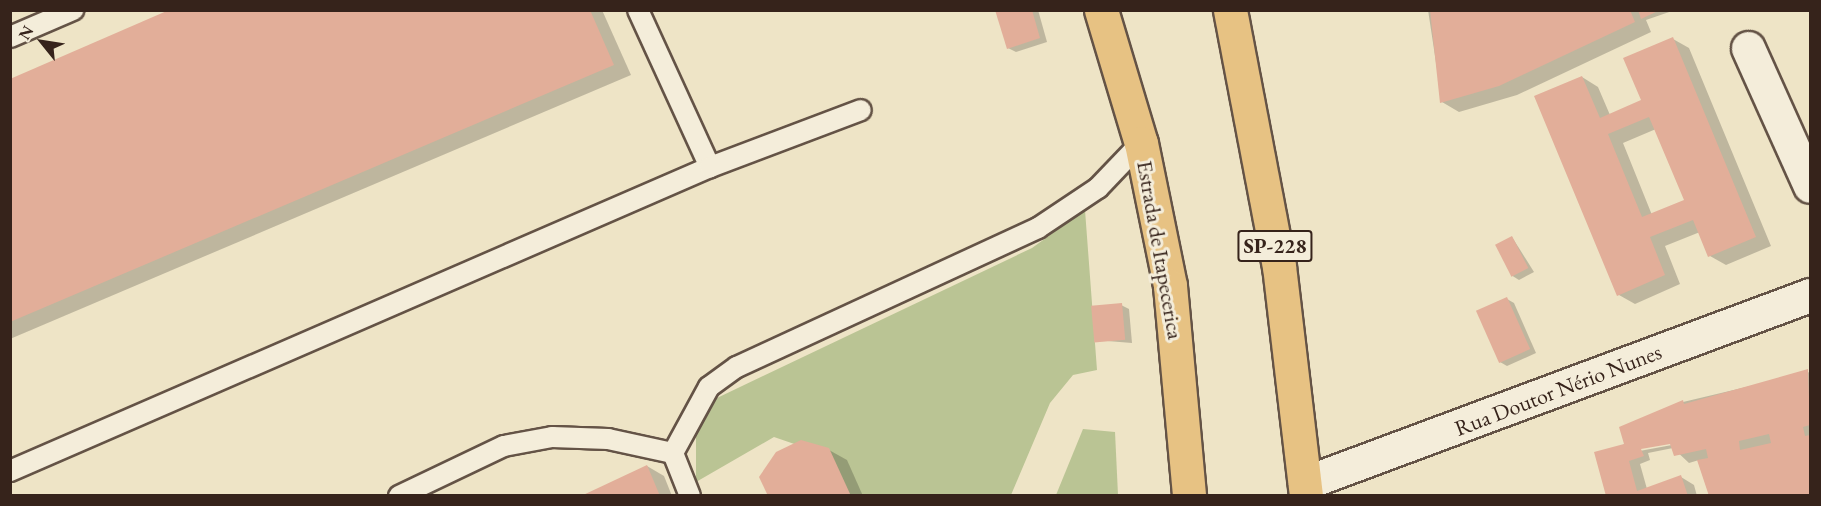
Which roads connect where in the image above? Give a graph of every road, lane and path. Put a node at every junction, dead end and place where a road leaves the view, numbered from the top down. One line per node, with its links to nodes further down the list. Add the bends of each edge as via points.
1 (73, 10): 5 (lane)
2 (638, 10): 9 (lane)
3 (1101, 10): 8 (main road, Estrada de Itapecerica)
4 (1230, 10): 14 (main road, SP-228, via 1279,266)
5 (10, 37)
6 (1748, 48): 10 (street)
7 (861, 110): 9 (lane)
8 (1141, 143): 12 (lane, via 1098,188 1038,228 737,367 709,387); 17 (main road, Estrada de Itapecerica, via 1171,297)
9 (710, 168): 13 (lane)
10 (1810, 186)
11 (1810, 294): 14 (street, Rua Doutor Nério Nunes)
12 (673, 453): 15 (lane, via 608,439 552,437 504,446); 16 (lane)
13 (10, 471)
14 (1306, 489)
15 (399, 495)
16 (690, 495)
17 (1189, 495)

